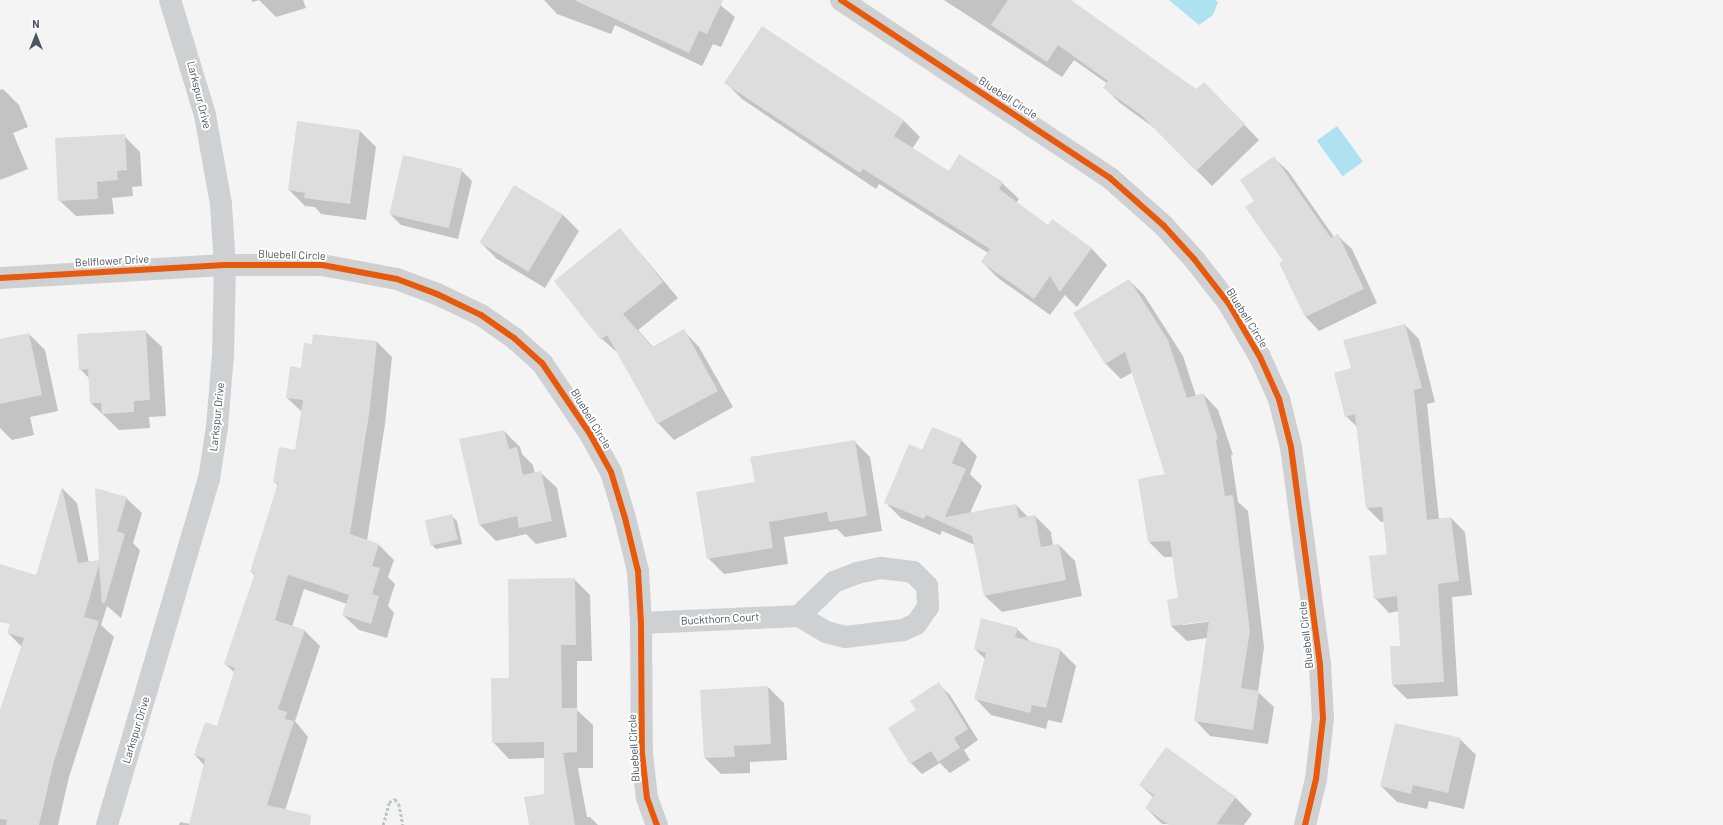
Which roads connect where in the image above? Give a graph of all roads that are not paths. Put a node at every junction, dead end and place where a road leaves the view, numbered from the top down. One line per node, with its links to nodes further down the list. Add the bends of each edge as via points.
1 (170, 0): 3 (street, Larkspur Drive, via 205,115 221,204)
2 (841, 0): 9 (street, Bluebell Circle, via 1110,178 1164,226 1194,259 1230,304 1260,357 1279,399 1291,447 1320,665 1323,718 1316,779)
3 (225, 265): 4 (street, Bellflower Drive); 6 (street, Bluebell Circle, via 322,265 397,279 481,315 514,338 542,364 564,394 611,472 638,571); 7 (street, Larkspur Drive, via 223,354 217,426 209,479)
4 (0, 278)
5 (800, 616): 5 (street, via 826,632 845,637 903,630 922,619 928,607 927,586 921,578 904,569 881,568 857,572 834,582); 6 (street, Buckthorn Court)
6 (641, 623): 8 (street, Bluebell Circle, via 642,753 647,798)
7 (107, 825)
8 (657, 825)
9 (1305, 825)

